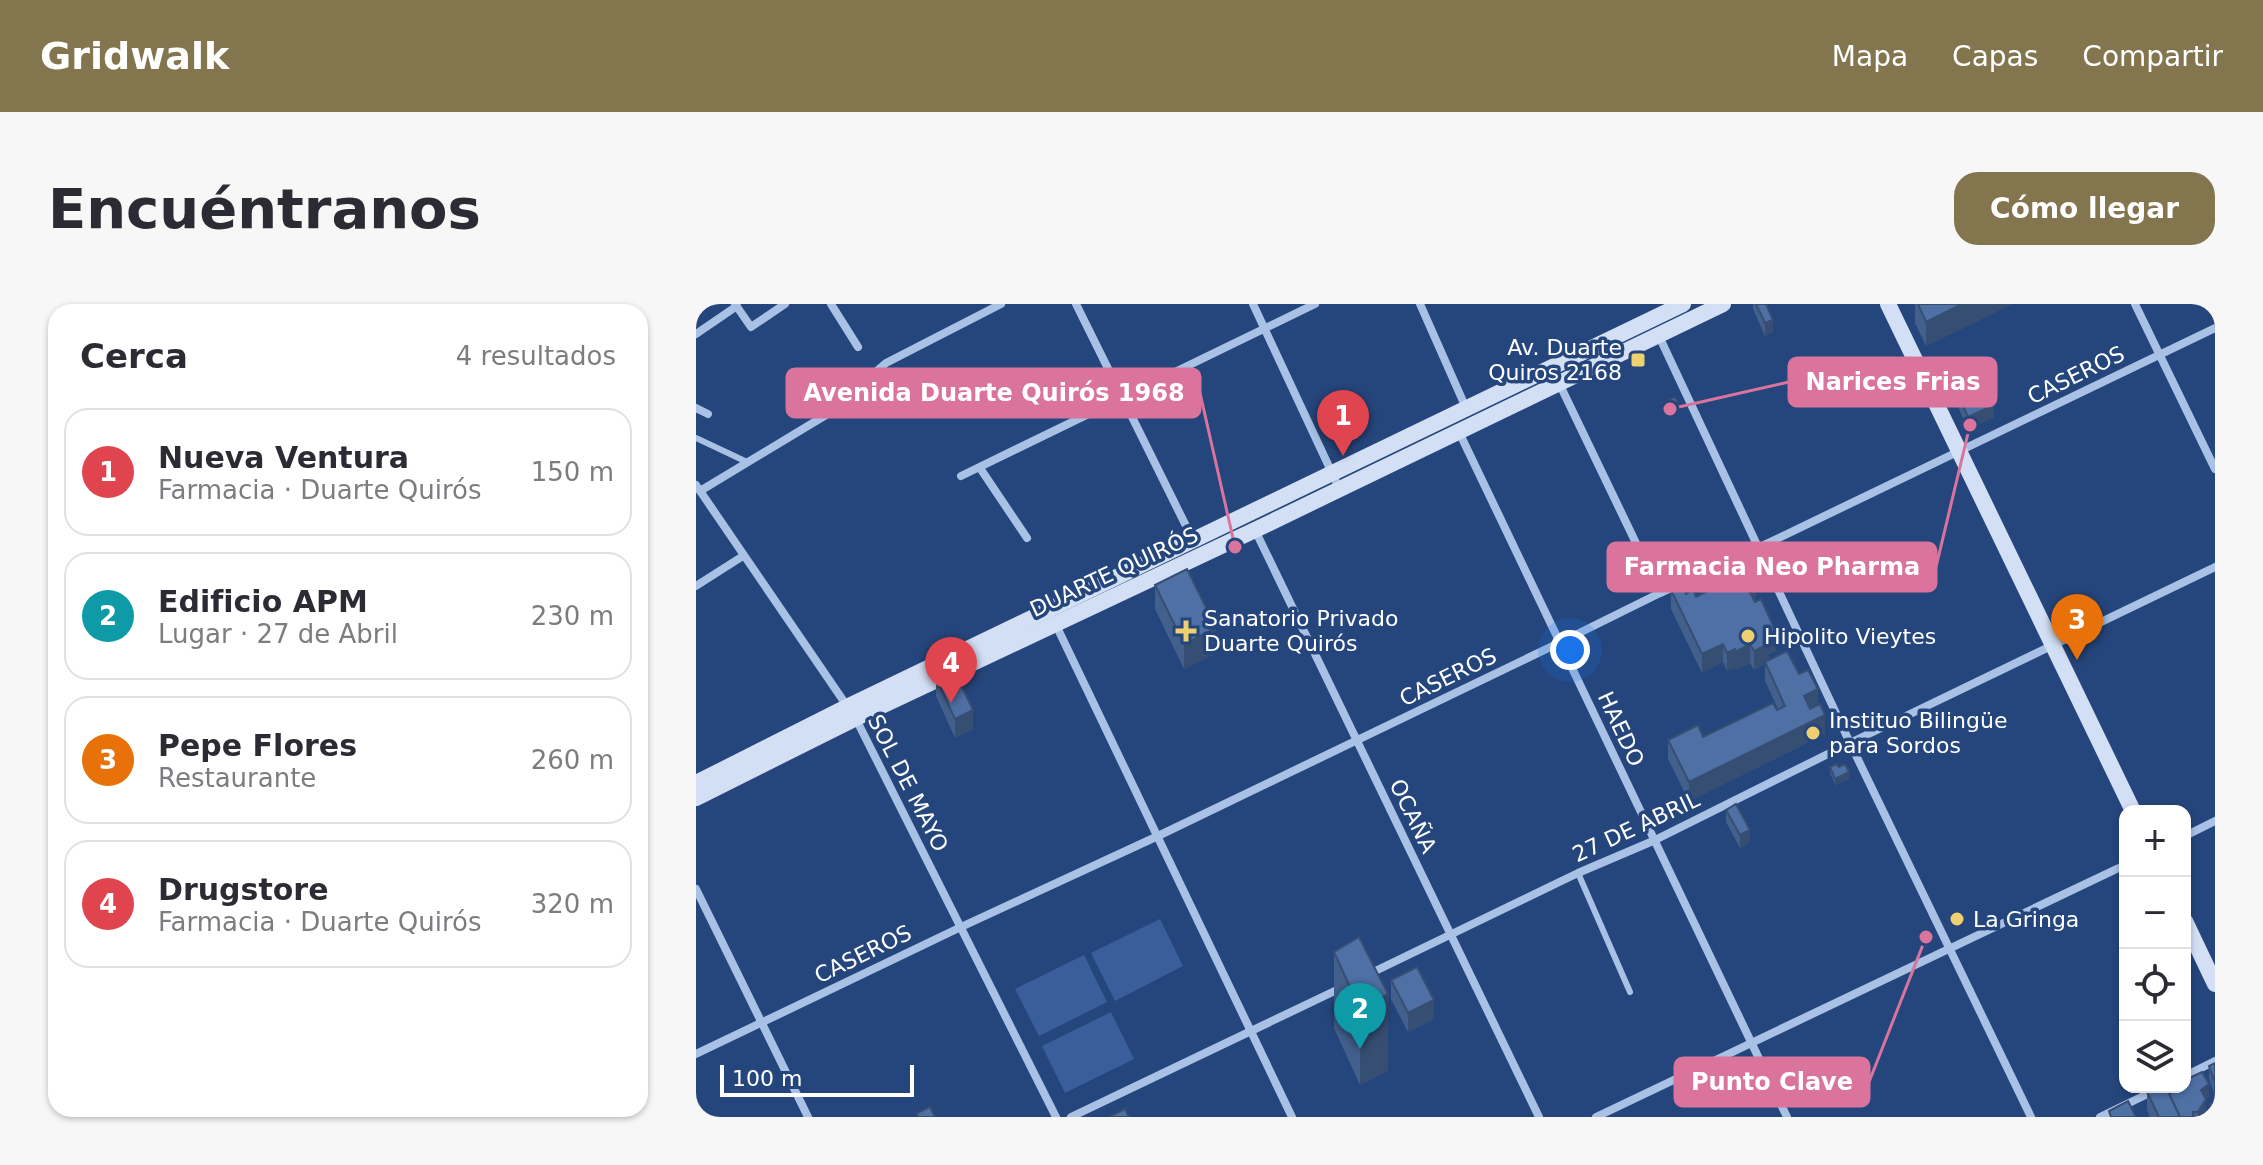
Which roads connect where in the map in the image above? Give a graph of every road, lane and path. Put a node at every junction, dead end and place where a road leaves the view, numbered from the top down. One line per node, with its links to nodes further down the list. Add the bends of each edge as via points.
1 (785, 304): 12 (street, via 751,327)
2 (831, 304): 18 (street)
3 (1001, 304): 28 (street, via 886,363 826,415)
4 (1076, 304): 21 (street)
5 (1253, 304): 15 (street)
6 (1315, 304): 15 (street)
7 (1420, 304): 23 (street)
8 (1683, 304): 13 (main road, DUARTE QUIRÓS)
9 (1723, 304): 17 (main road, DUARTE QUIRÓS)
10 (1888, 304): 27 (main road)
11 (2135, 304): 19 (street)
12 (736, 305): 16 (street)
13 (1648, 321): 17 (street); 23 (main road, DUARTE QUIRÓS)
14 (2215, 328): 19 (street, CASEROS)
15 (1265, 329): 21 (street); 32 (street)
16 (696, 334)
17 (1659, 334): 20 (main road, DUARTE QUIRÓS); 37 (street)
18 (858, 347)
19 (2160, 355): 27 (street, CASEROS); 30 (street)
20 (1559, 383): 25 (main road, DUARTE QUIRÓS); 41 (street)
21 (1123, 399): 29 (street); 36 (street)
22 (696, 408): 24 (street)
23 (1467, 408): 32 (main road, DUARTE QUIRÓS)
24 (708, 414)
25 (1459, 431): 32 (main road, DUARTE QUIRÓS); 43 (street, HAEDO)
26 (696, 438): 28 (lane)
27 (1959, 451): 37 (street, CASEROS); 44 (main road)
28 (747, 462): 33 (street)
29 (980, 468): 31 (street); 35 (street)
30 (2215, 469)
31 (961, 476)
32 (1335, 481): 34 (main road, DUARTE QUIRÓS); 36 (main road, DUARTE QUIRÓS)
33 (698, 488): 38 (street, SOL DE MAYO)
34 (1255, 530): 42 (main road, DUARTE QUIRÓS); 46 (street, OCAÑA)
35 (1027, 538)
36 (1193, 540): 42 (main road, DUARTE QUIRÓS)
37 (1760, 547): 41 (street, CASEROS); 47 (street)
38 (743, 556): 40 (street); 45 (street, SOL DE MAYO)
39 (2215, 567): 44 (street, 27 DE ABRIL)
40 (696, 586)
41 (1660, 593): 43 (street, CASEROS)
42 (1052, 617): 45 (main road, DUARTE QUIRÓS); 53 (street)
43 (1561, 642): 46 (street, CASEROS); 54 (street, HAEDO)
44 (2052, 645): 47 (street, 27 DE ABRIL); 50 (main road)
45 (852, 713): 48 (main road, DUARTE QUIRÓS); 49 (main road, DUARTE QUIRÓS); 58 (street, SOL DE MAYO)
46 (1357, 741): 53 (street, CASEROS); 59 (street, OCAÑA)
47 (1850, 743): 54 (street, 27 DE ABRIL); 61 (street)
48 (696, 783)
49 (696, 798)
50 (2130, 805)
51 (2215, 821): 52 (street)
52 (2191, 833)
53 (1158, 836): 58 (street, CASEROS); 67 (street)
54 (1653, 841): 56 (street, 27 DE ABRIL); 68 (street, HAEDO)
55 (2119, 868): 61 (street)
56 (1578, 873): 59 (street, 27 DE ABRIL); 65 (lane)
57 (696, 889): 66 (street)
58 (961, 927): 66 (street, CASEROS); 74 (street, SOL DE MAYO)
59 (1449, 934): 62 (street, 27 DE ABRIL); 77 (street, OCAÑA)
60 (2191, 934): 64 (main road)
61 (1948, 949): 68 (street); 80 (street)
62 (1364, 976)
63 (1350, 983): 67 (street)
64 (2215, 984)
65 (1630, 992)
66 (762, 1023): 69 (street, CASEROS); 73 (street)
67 (1250, 1033): 75 (street); 76 (street)
68 (1753, 1042): 78 (street); 79 (street, HAEDO)
69 (696, 1054)
70 (2215, 1061): 71 (street)
71 (2191, 1073)
72 (2150, 1093): 81 (street)
73 (808, 1117)
74 (1056, 1117)
75 (1071, 1117)
76 (1292, 1117)
77 (1539, 1117)
78 (1596, 1117)
79 (1787, 1117)
80 (2031, 1117)
81 (2100, 1117)

